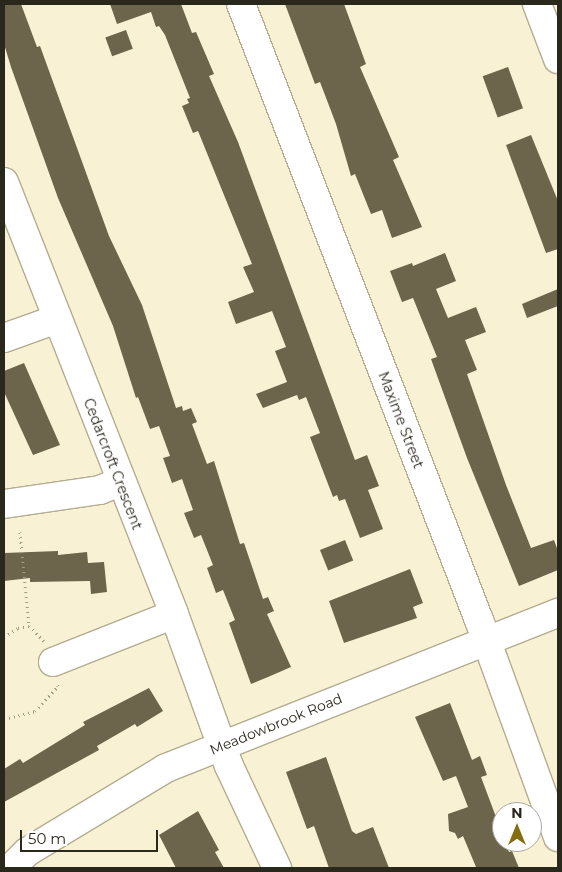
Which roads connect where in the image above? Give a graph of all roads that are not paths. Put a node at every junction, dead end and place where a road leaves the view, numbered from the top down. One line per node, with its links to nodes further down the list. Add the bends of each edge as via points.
1 (240, 4): 11 (street, Maxime Street)
2 (537, 4): 3 (street)
3 (558, 59)
4 (4, 182): 5 (street, Cedarcroft Crescent)
5 (57, 319): 6 (street); 7 (street, Cedarcroft Crescent)
6 (4, 338)
7 (119, 482): 8 (street, via 100,490); 10 (street, Cedarcroft Crescent)
8 (4, 504)
9 (558, 613): 11 (street, Meadowbrook Road)
10 (174, 614): 12 (street); 13 (street, Cedarcroft Crescent)
11 (486, 641): 13 (street, Meadowbrook Road); 14 (street, Maxime Street)
12 (53, 662)
13 (222, 745): 15 (street, Meadowbrook Road, via 166,768 114,798 27,852); 16 (street, Cedarcroft Crescent)
14 (558, 837)
15 (11, 868)
16 (277, 868)

